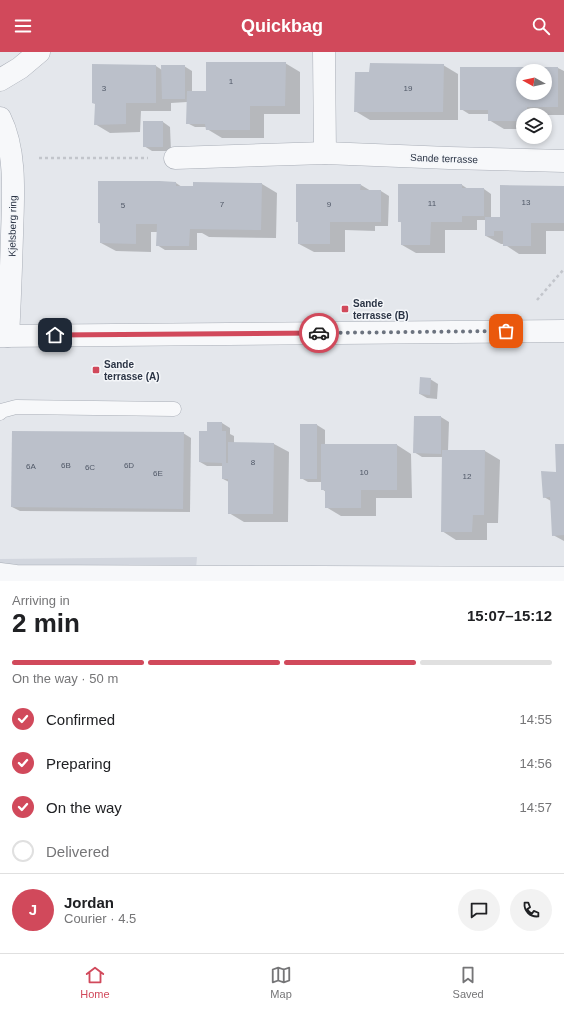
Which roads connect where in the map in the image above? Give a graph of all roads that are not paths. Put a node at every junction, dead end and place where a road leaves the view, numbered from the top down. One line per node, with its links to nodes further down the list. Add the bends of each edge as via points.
1 (39, 52): 3 (street)
2 (324, 52): 5 (street)
3 (0, 80)
4 (0, 118): 9 (street, Kjelsberg ring, via 10,142 13,188)
5 (325, 153): 6 (street, Sande terrasse); 7 (street, Sande terrasse)
6 (175, 158)
7 (564, 160)
8 (564, 332): 9 (street)
9 (4, 336)
10 (174, 409): 11 (lane, via 16,407)
11 (0, 413)
12 (10, 577): 13 (street)
13 (564, 578)

